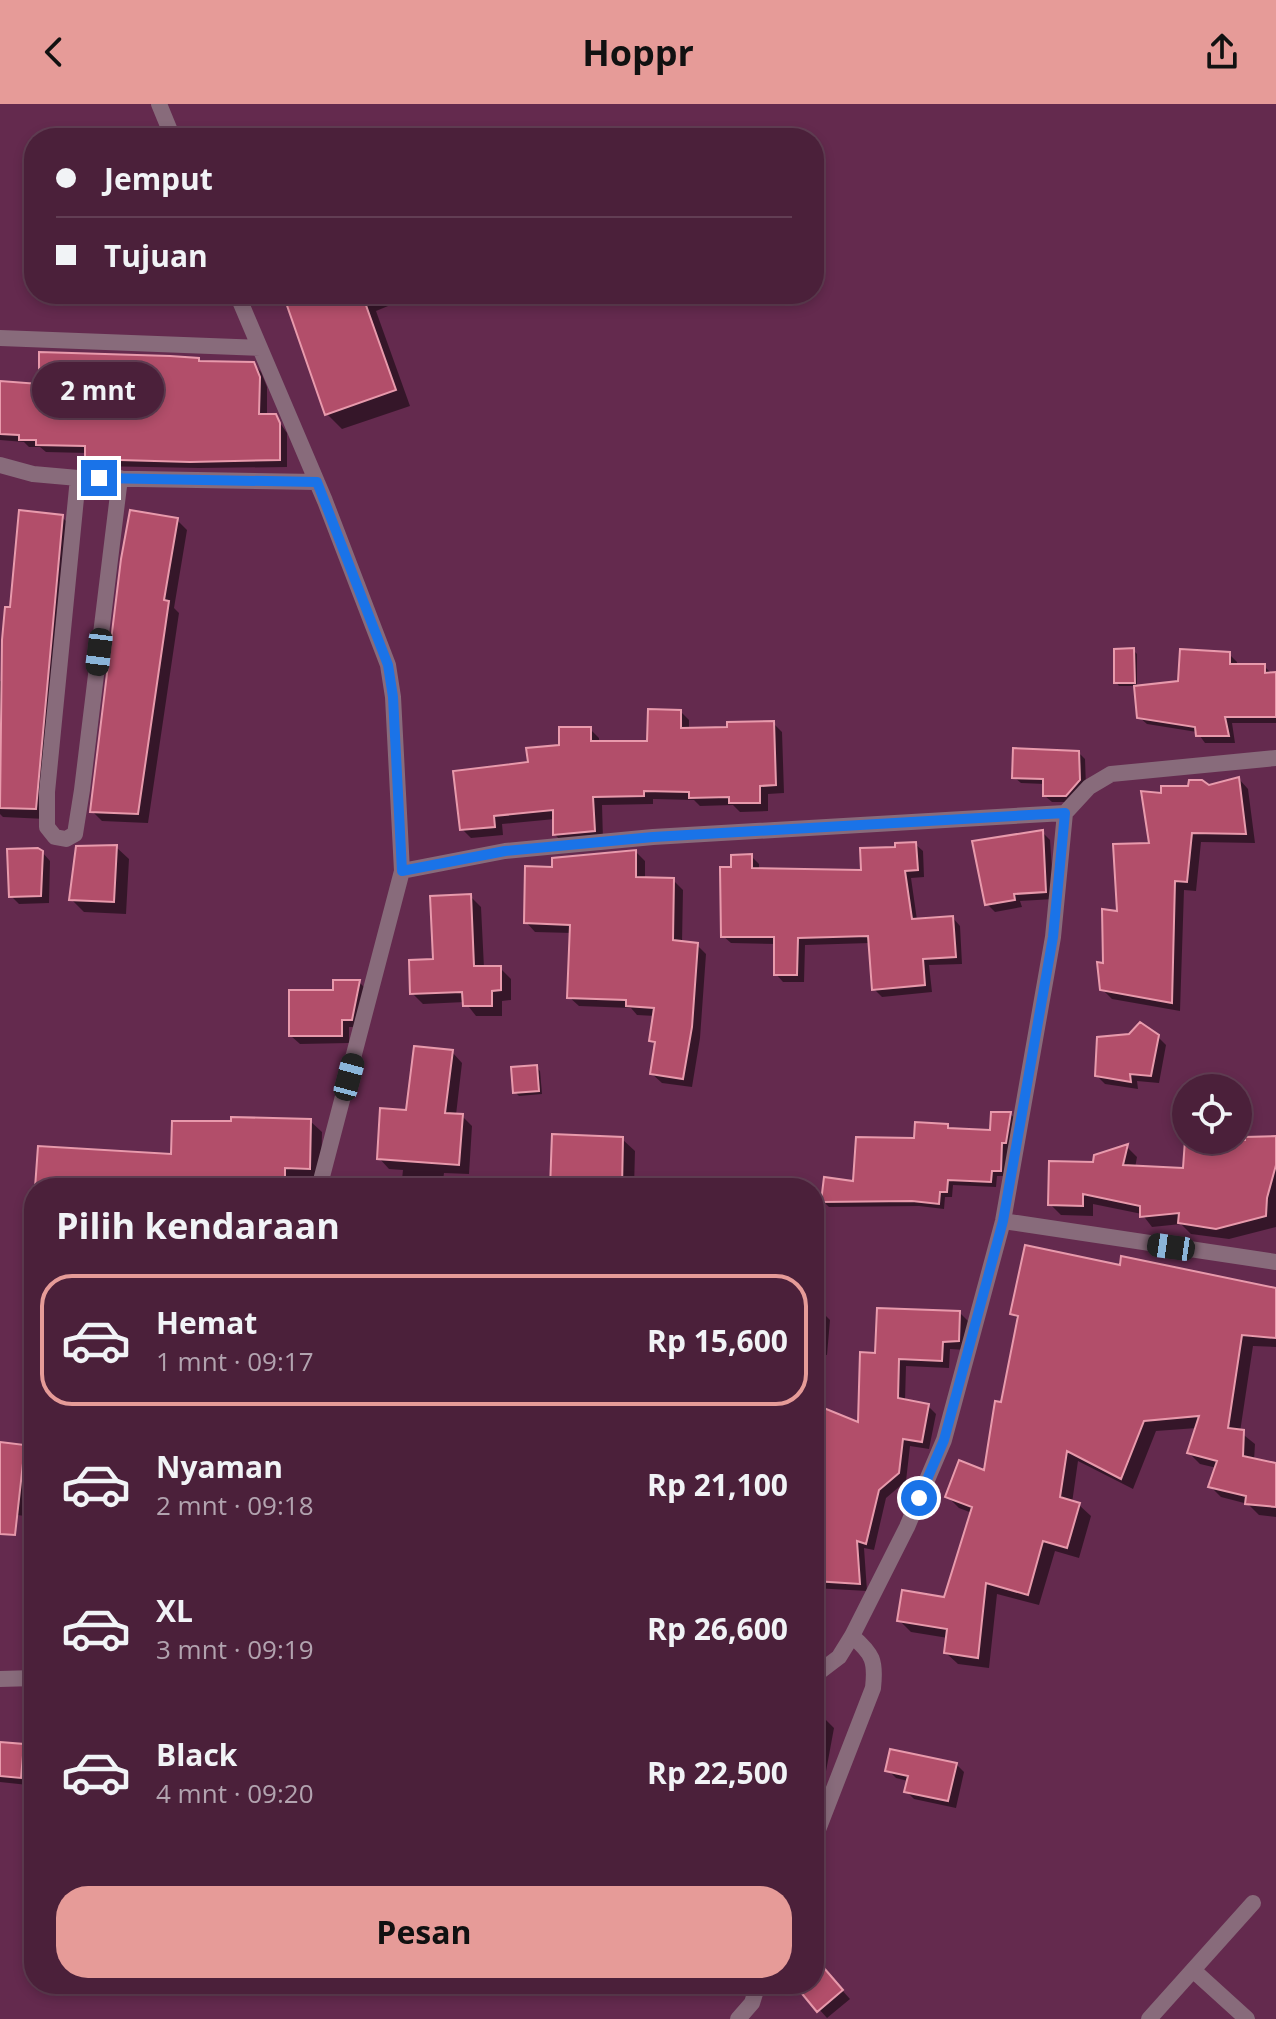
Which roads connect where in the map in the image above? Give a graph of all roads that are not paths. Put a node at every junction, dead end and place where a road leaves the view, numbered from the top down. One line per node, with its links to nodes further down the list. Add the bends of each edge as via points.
1 (159, 104): 2 (street)
2 (169, 128)
3 (241, 304): 5 (street)
4 (0, 338): 5 (street)
5 (260, 348): 9 (street)
6 (0, 465): 7 (street)
7 (78, 478): 8 (street); 8 (street, via 47,792 47,827 55,837 66,839 75,834 82,790)
8 (120, 478): 9 (street)
9 (317, 482): 12 (street, via 388,665)
10 (1276, 758): 11 (street, via 1111,774 1089,787)
11 (1065, 813): 12 (street, via 653,837 505,851); 14 (street, via 1053,937)
12 (402, 871): 13 (street)
13 (322, 1178)
14 (1003, 1221): 15 (street); 16 (street, via 944,1440)
15 (1276, 1262)
16 (852, 1636): 17 (street); 20 (street, via 868,1649 875,1667 873,1688)
17 (824, 1668)
18 (24, 1678): 19 (street)
19 (0, 1679)
20 (824, 1814)
21 (1253, 1903): 22 (street)
22 (1193, 1970): 25 (street); 26 (street)
23 (755, 1994): 24 (street)
24 (738, 2019)
25 (1149, 2019)
26 (1247, 2019)

